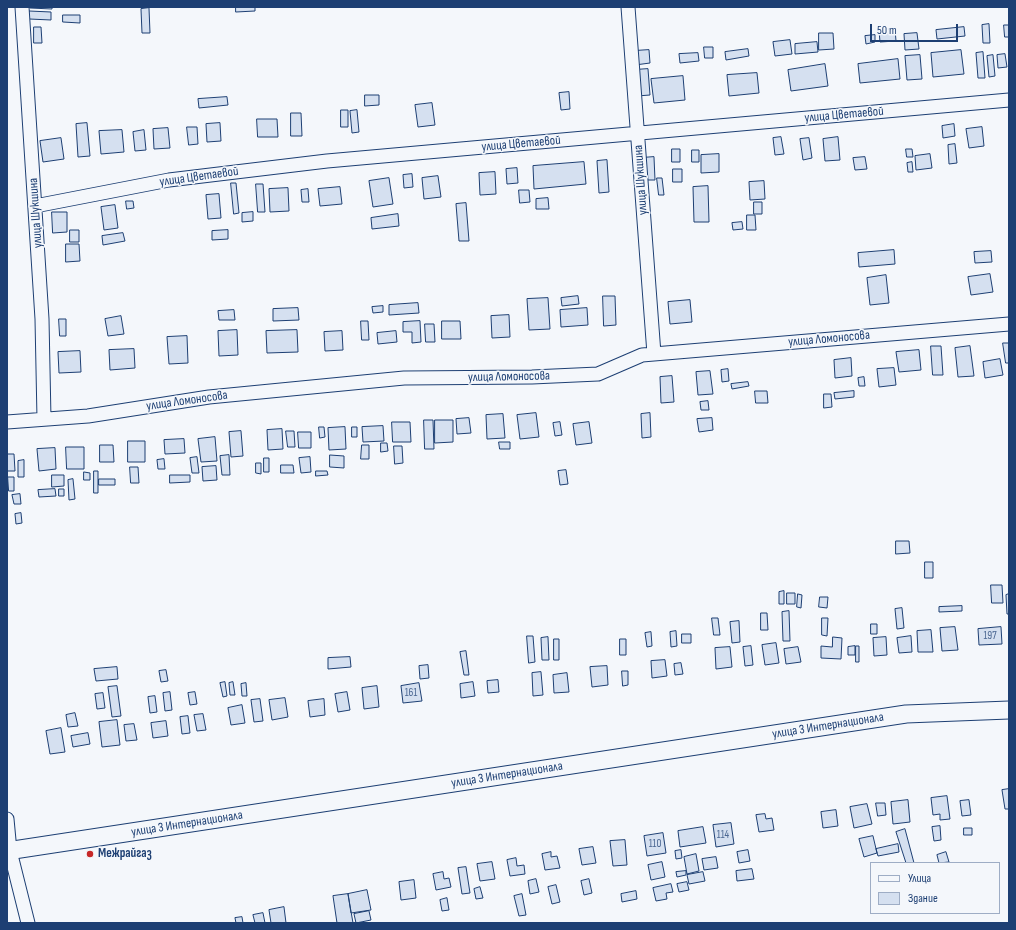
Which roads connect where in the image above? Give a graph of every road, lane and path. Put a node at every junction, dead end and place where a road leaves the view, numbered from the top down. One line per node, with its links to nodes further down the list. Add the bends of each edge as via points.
1 (22, 7): 5 (street, улица Шукшина)
2 (628, 7): 4 (street, улица Шукшина)
3 (1009, 100): 4 (street, улица Цветаевой)
4 (638, 133): 5 (street, улица Цветаевой, via 327,161 169,180); 7 (street, улица Шукшина)
5 (35, 206): 8 (street, улица Шукшина, via 42,319)
6 (1009, 324): 7 (street, улица Ломоносова)
7 (654, 354): 8 (street, улица Ломоносова, via 642,355 598,374 404,378 209,396 88,416)
8 (44, 419): 9 (street, улица Ломоносова)
9 (7, 422)
10 (1009, 710): 12 (main road, улица 3 Интернационала, via 906,714)
11 (7, 819): 12 (street)
12 (8, 851): 13 (street)
13 (28, 923)

